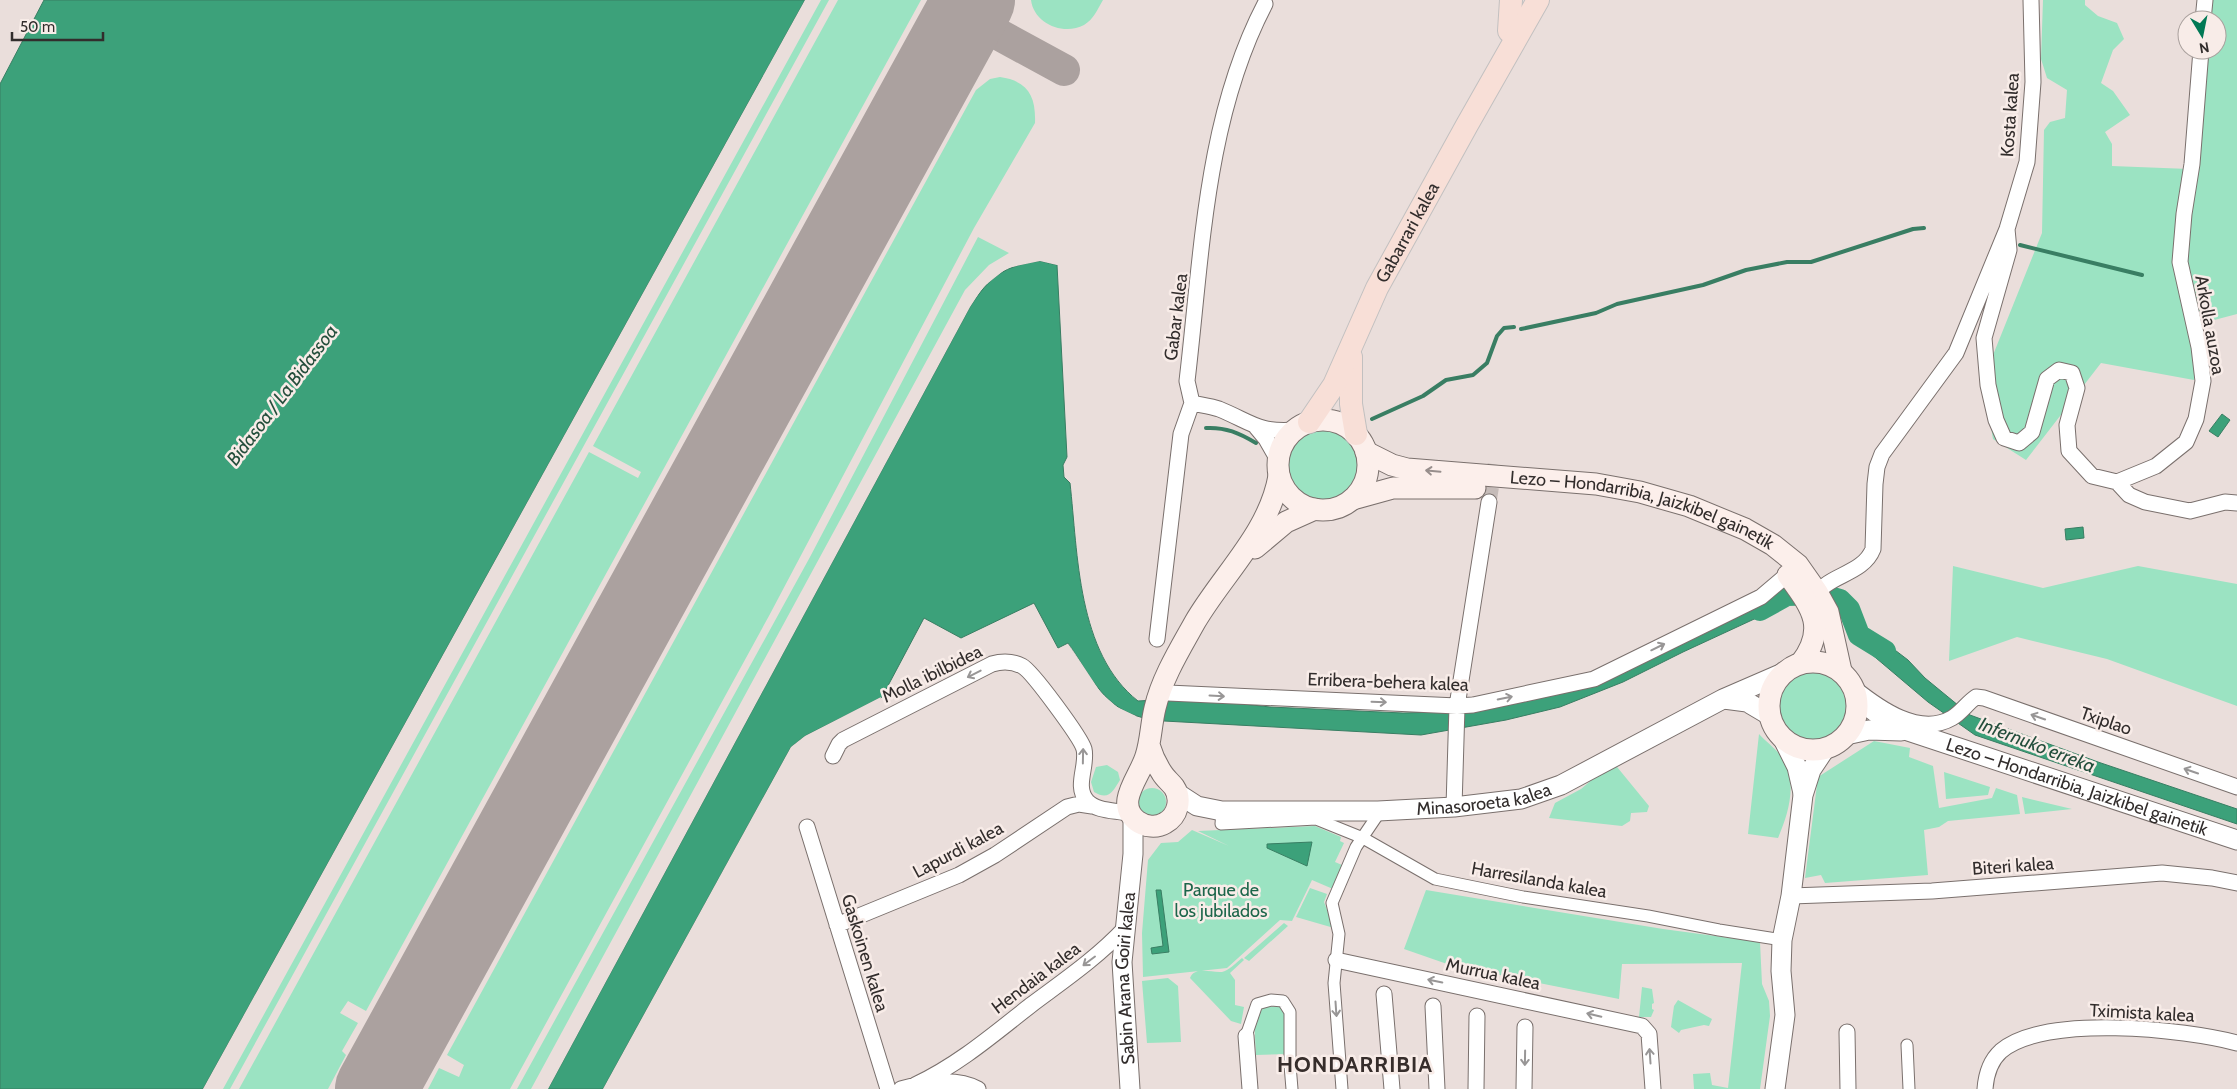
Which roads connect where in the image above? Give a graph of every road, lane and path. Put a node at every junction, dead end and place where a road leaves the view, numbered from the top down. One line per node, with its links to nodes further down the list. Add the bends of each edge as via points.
1 (1511, 0): 6 (main road)
2 (1526, 0): 6 (main road, Gabarrari kalea)
3 (1538, 0): 8 (main road, Gabarrari kalea)
4 (2031, 0): 9 (street, Kosta kalea, via 2033,82 2028,154)
5 (1265, 4): 11 (street, Gabar kalea, via 1248,36 1220,127 1187,382)
6 (1509, 31): 8 (main road, Gabarrari kalea)
7 (2200, 60): 16 (street, Arkolla auzoa, via 2180,262 2204,381 2196,419 2186,442 2156,466)
8 (1467, 125): 10 (main road, Gabarrari kalea, via 1377,288)
9 (2008, 229): 16 (street, via 2009,250 1984,338 1988,386 1996,420 2004,438 2019,443 2032,432 2047,379 2059,370 2072,373 2078,388 2067,425 2069,451 2092,476); 21 (street, Erribera-behera kalea, via 1956,353 1882,454 1877,467 1873,549 1870,555 1856,569)
10 (1353, 343): 12 (main road, Gabarrari kalea, via 1334,385); 14 (main road, via 1350,389)
11 (1192, 403): 13 (street, via 1218,408); 24 (street, via 1181,434)
12 (1302, 426): 13 (street, via 1271,430); 14 (main road, via 1329,420 1339,423); 15 (main road, via 1283,443)
13 (1256, 427): 15 (street, via 1266,439)
14 (1361, 443): 17 (main road, via 1368,462 1365,482); 21 (main road, Lezo – Hondarribia, Jaizkibel gainetik, one-way to 14, via 1773,545 1745,529 1689,506 1596,484 1407,469 1384,462)
15 (1278, 468): 20 (main road, via 1282,484 1292,498); 22 (main road, via 1268,514)
16 (2117, 482): 19 (street, via 2128,495 2145,502 2190,511)
17 (1353, 499): 20 (main road, via 1339,507); 21 (main road, Lezo – Hondarribia, Jaizkibel gainetik, via 1407,487 1560,488 1638,498 1687,512 1742,535)
18 (1489, 502): 29 (street)
19 (2237, 502)
20 (1315, 510): 22 (main road, via 1274,531)
21 (1812, 581): 23 (main road, Lezo – Hondarribia, Jaizkibel gainetik); 23 (street, via 1829,600); 29 (street, Erribera-behera kalea, one-way to 21, via 1594,679 1761,597)
22 (1220, 585): 27 (main road, via 1196,621)
23 (1821, 618): 25 (main road, via 1814,641); 26 (main road, Lezo – Hondarribia, Jaizkibel gainetik)
24 (1157, 639)
25 (1792, 668): 26 (main road, via 1822,662); 28 (street, Minasoroeta kalea); 30 (main road, via 1771,689)
26 (1850, 686): 31 (street, via 1884,719); 32 (main road, via 1854,722); 38 (street, Txiplao, one-way to 26, via 1984,698 1976,697 1952,718 1924,724 1888,713)
27 (1165, 688): 29 (street, Erribera-behera kalea, one-way to 29); 34 (main road, via 1155,708)
28 (1723, 699): 30 (street, via 1747,702); 42 (street, Minasoroeta kalea, via 1548,791 1521,799)
29 (1457, 708): 42 (street)
30 (1769, 715): 33 (main road)
31 (1916, 734): 32 (street, via 1880,730); 48 (street, Lezo – Hondarribia, Jaizkibel gainetik)
32 (1846, 736): 35 (main road)
33 (1784, 741): 35 (main road, via 1801,749); 39 (street, via 1797,767)
34 (1150, 745): 37 (main road, via 1156,764); 40 (main road)
35 (1825, 748): 39 (street, via 1811,770)
36 (833, 756): 41 (street, Molla ibilbidea, one-way to 36, via 1082,789 1083,746 1034,674 1015,663 992,664 843,740)
37 (1172, 786): 40 (main road, via 1154,776 1147,776); 43 (street, Minasoroeta kalea, via 1197,806); 45 (main road, via 1177,809)
38 (2237, 787)
39 (1803, 795): 51 (street)
40 (1132, 802): 41 (street); 45 (main road, via 1145,825); 49 (street, Sabin Arana Goiri kalea)
41 (1094, 806): 52 (street, Lapurdi kalea, via 1079,804 1067,807 959,876)
42 (1454, 806): 44 (street, Minasoroeta kalea)
43 (1222, 811): 44 (street, Minasoroeta kalea); 45 (street, Minasoroeta kalea); 47 (street, Harresilanda kalea, via 1221,824 1316,819)
44 (1378, 811): 47 (street)
45 (1164, 824): 49 (street, Sabin Arana Goiri kalea, via 1143,845)
46 (807, 828): 52 (street, Gaskoinen kalea)
47 (1363, 838): 54 (street, Harresilanda kalea, via 1435,879); 55 (street, via 1332,903 1339,934)
48 (2237, 840)
49 (1132, 867): 53 (street, Sabin Arana Goiri kalea)
50 (2237, 883): 51 (street, Biteri kalea, via 2162,873 1932,891)
51 (1791, 896): 54 (street)
52 (837, 925): 67 (street, Gaskoinen kalea)
53 (1125, 928): 64 (street, Hendaia kalea, one-way to 64, via 1099,953); 68 (street, Sabin Arana Goiri kalea, via 1122,962)
54 (1782, 940): 77 (street, via 1785,1015)
55 (1336, 960): 71 (street, one-way to 71, via 1334,993); 76 (street, Murrua kalea, one-way to 55, via 1649,1034 1642,1026)
56 (1384, 994): 72 (street)
57 (1434, 1006): 73 (street)
58 (1477, 1016): 74 (street)
59 (1525, 1026): 75 (street, one-way to 75)
60 (1846, 1032): 78 (street)
61 (1246, 1036): 69 (street); 70 (street, via 1258,1004 1283,1001 1290,1012)
62 (2237, 1043): 80 (street, Tximista kalea, via 2214,1037 2136,1028 2090,1027 2030,1037 2000,1051 1988,1069)
63 (1907, 1045): 79 (street)
64 (966, 1055): 65 (street, Hendaia kalea); 66 (street, via 962,1072)
65 (908, 1087): 66 (street, via 944,1082)
66 (975, 1088)
67 (888, 1089)
68 (1130, 1089)
69 (1250, 1089)
70 (1292, 1089)
71 (1342, 1089)
72 (1392, 1089)
73 (1437, 1089)
74 (1476, 1089)
75 (1524, 1089)
76 (1653, 1089)
77 (1775, 1089)
78 (1848, 1089)
79 (1908, 1089)
80 (1985, 1089)

